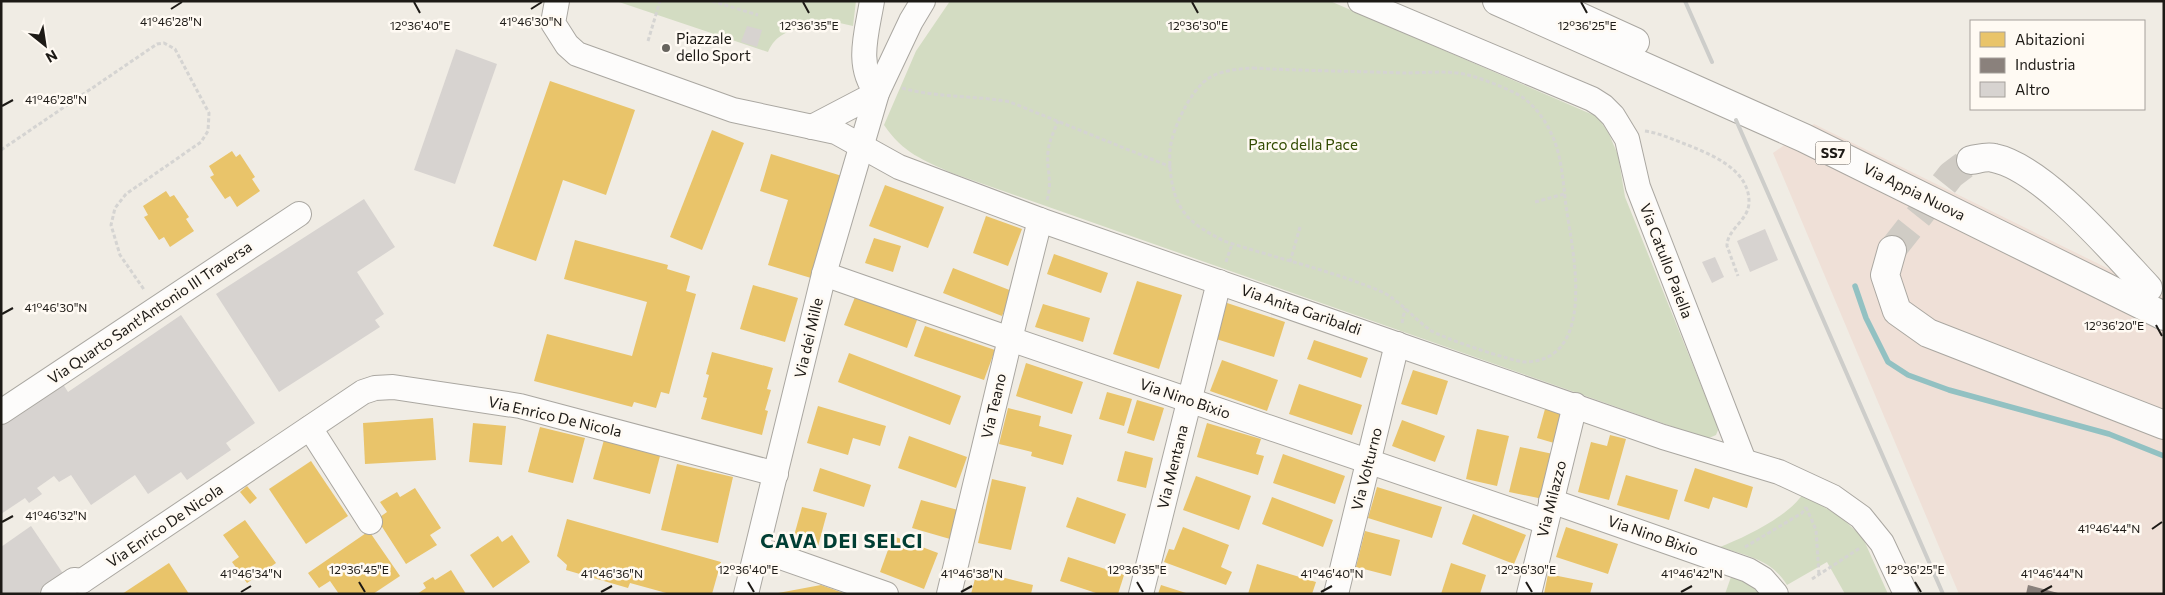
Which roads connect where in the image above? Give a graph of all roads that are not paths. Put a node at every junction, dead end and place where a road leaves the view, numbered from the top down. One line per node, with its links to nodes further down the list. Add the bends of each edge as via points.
1 (557, 1): 8 (street, via 553,23 577,54 732,110)
2 (872, 1): 7 (street, via 864,65 868,80)
3 (923, 1): 7 (street, Via dei Mille)
4 (1360, 1): 25 (street, Via Catullo Paiella, via 1592,99 1603,106 1621,127 1627,139 1638,188)
5 (1497, 1): 17 (main road, Via Appia Nuova / SS7, via 1804,138)
6 (1545, 1): 16 (main road, Via Appia Nuova / SS7, via 1814,124)
7 (880, 87): 8 (street); 9 (street, Via dei Mille)
8 (812, 127): 9 (street, via 836,132)
9 (863, 148): 11 (street, Via Anita Garibaldi, via 898,167); 14 (street, Via dei Mille)
10 (1971, 160): 16 (main road, via 1993,157 2024,171 2071,208)
11 (1044, 209): 15 (street, Via Anita Garibaldi); 18 (street, Via Teano)
12 (299, 214): 22 (street, Via Quarto Sant'Antonio III Traversa)
13 (1892, 250): 23 (main road, via 1884,275 1897,311 1928,333)
14 (824, 274): 18 (street, Via Nino Bixio); 27 (street, Via dei Mille)
15 (1220, 282): 19 (street, Via Anita Garibaldi); 20 (street, Via Mentana)
16 (2156, 292)
17 (2164, 316)
18 (1010, 339): 20 (street, Via Nino Bixio); 35 (street, Via Teano)
19 (1397, 344): 21 (street, Via Anita Garibaldi); 26 (street, Via Volturno)
20 (1189, 400): 26 (street, Via Nino Bixio); 36 (street, Via Mentana)
21 (1575, 405): 25 (street, Via Anita Garibaldi, via 1663,437); 28 (street, Via Milazzo)
22 (1, 412)
23 (2164, 425)
24 (310, 428): 27 (street, Via Enrico De Nicola, via 363,392 393,387 520,406); 29 (street); 31 (street, Via Enrico De Nicola)
25 (1744, 461): 40 (street, via 1779,472 1812,498 1849,507 1878,537)
26 (1368, 462): 28 (street, Via Nino Bixio); 37 (street, Via Volturno)
27 (776, 474): 30 (street, Via dei Mille)
28 (1549, 512): 38 (street, Via Milazzo); 39 (street, Via Nino Bixio, via 1715,558 1755,574)
29 (370, 522)
30 (758, 549): 32 (street, Via dei Mille); 34 (street)
31 (87, 587): 33 (street, via 74,580)
32 (749, 591)
33 (54, 594)
34 (886, 594)
35 (949, 594)
36 (1140, 594)
37 (1336, 594)
38 (1529, 594)
39 (1776, 594)
40 (1906, 594)

